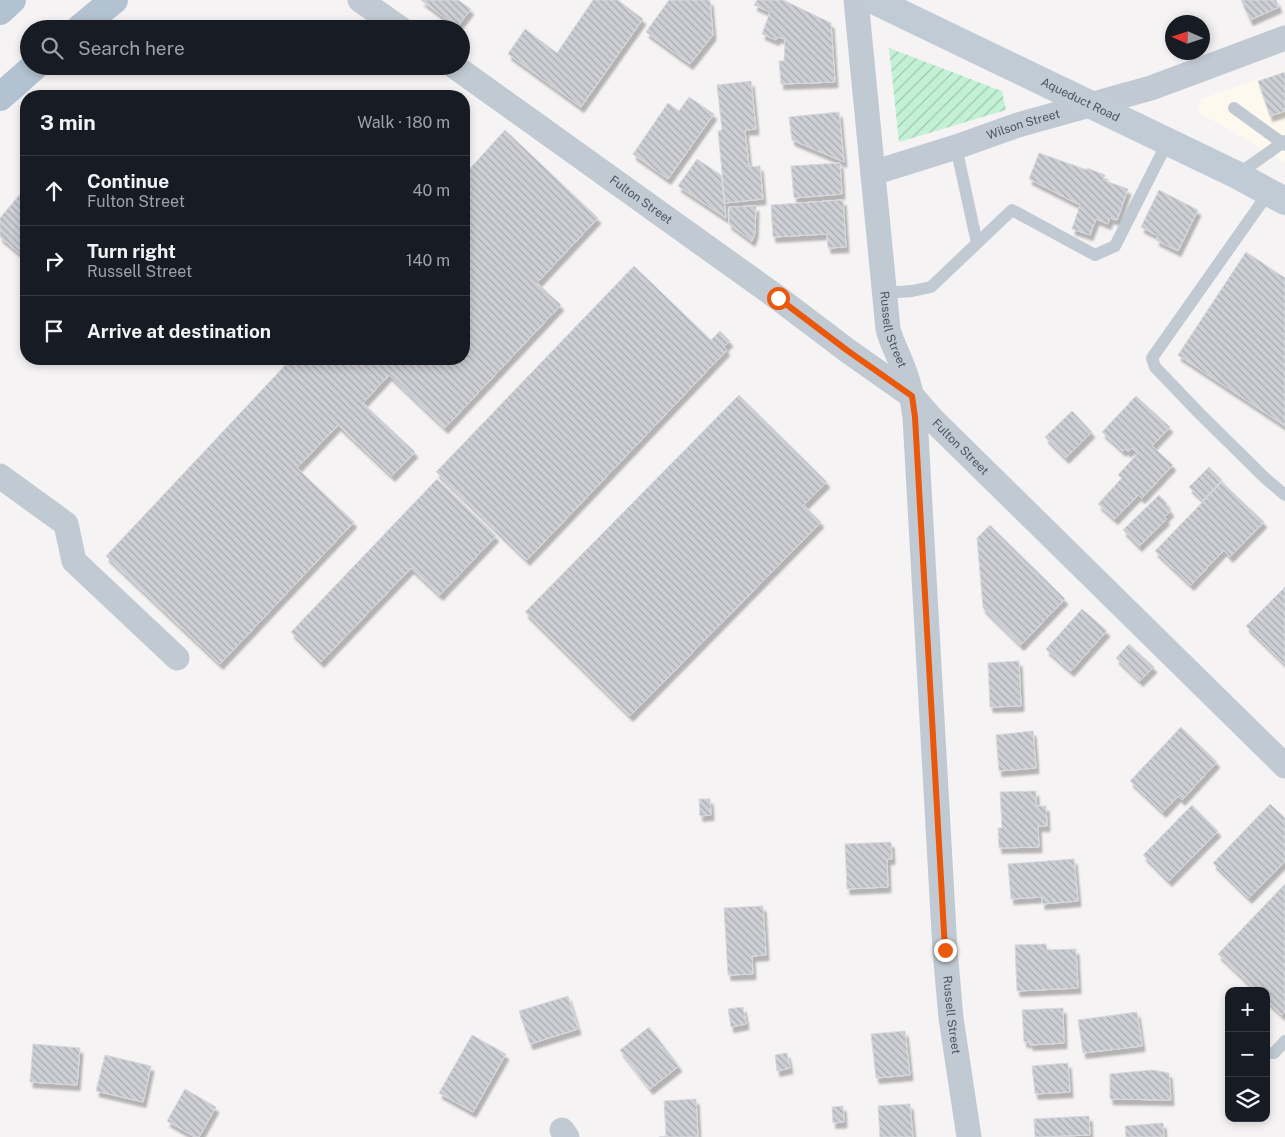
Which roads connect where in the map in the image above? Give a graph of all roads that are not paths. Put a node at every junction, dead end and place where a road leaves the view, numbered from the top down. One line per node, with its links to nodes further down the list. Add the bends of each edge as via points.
1 (12, 0): 6 (main road)
2 (114, 0): 7 (main road)
3 (360, 0): 8 (street)
4 (856, 0): 18 (street, Russell Street)
5 (873, 0): 13 (street, Aqueduct Road)
6 (0, 11)
7 (91, 20)
8 (388, 20)
9 (1285, 38): 13 (street, Wilson Street, via 1151,88)
10 (25, 75): 12 (main road)
11 (467, 75): 23 (street, Fulton Street)
12 (0, 97)
13 (1093, 105): 15 (street, Aqueduct Road); 17 (street, Wilson Street, via 1018,125)
14 (1234, 108): 16 (lane)
15 (1168, 141): 19 (street, Aqueduct Road); 21 (lane, via 1115,246 1095,255 1012,210)
16 (1284, 143): 19 (lane)
17 (956, 147): 18 (street, Wilson Street); 21 (lane)
18 (873, 173): 22 (street, Russell Street)
19 (1237, 175): 20 (street, Aqueduct Road)
20 (1277, 197): 25 (lane, via 1152,358 1155,367 1199,413)
21 (977, 243): 22 (lane, via 931,287)
22 (884, 294): 23 (street, Russell Street, via 888,329)
23 (912, 396): 27 (street, Fulton Street); 30 (street, Russell Street, via 945,950 951,1018)
24 (0, 476): 26 (street, via 66,524 74,561)
25 (1285, 495)
26 (176, 658)
27 (1285, 766)
28 (1285, 1041): 29 (lane)
29 (1270, 1053)
30 (969, 1137)

